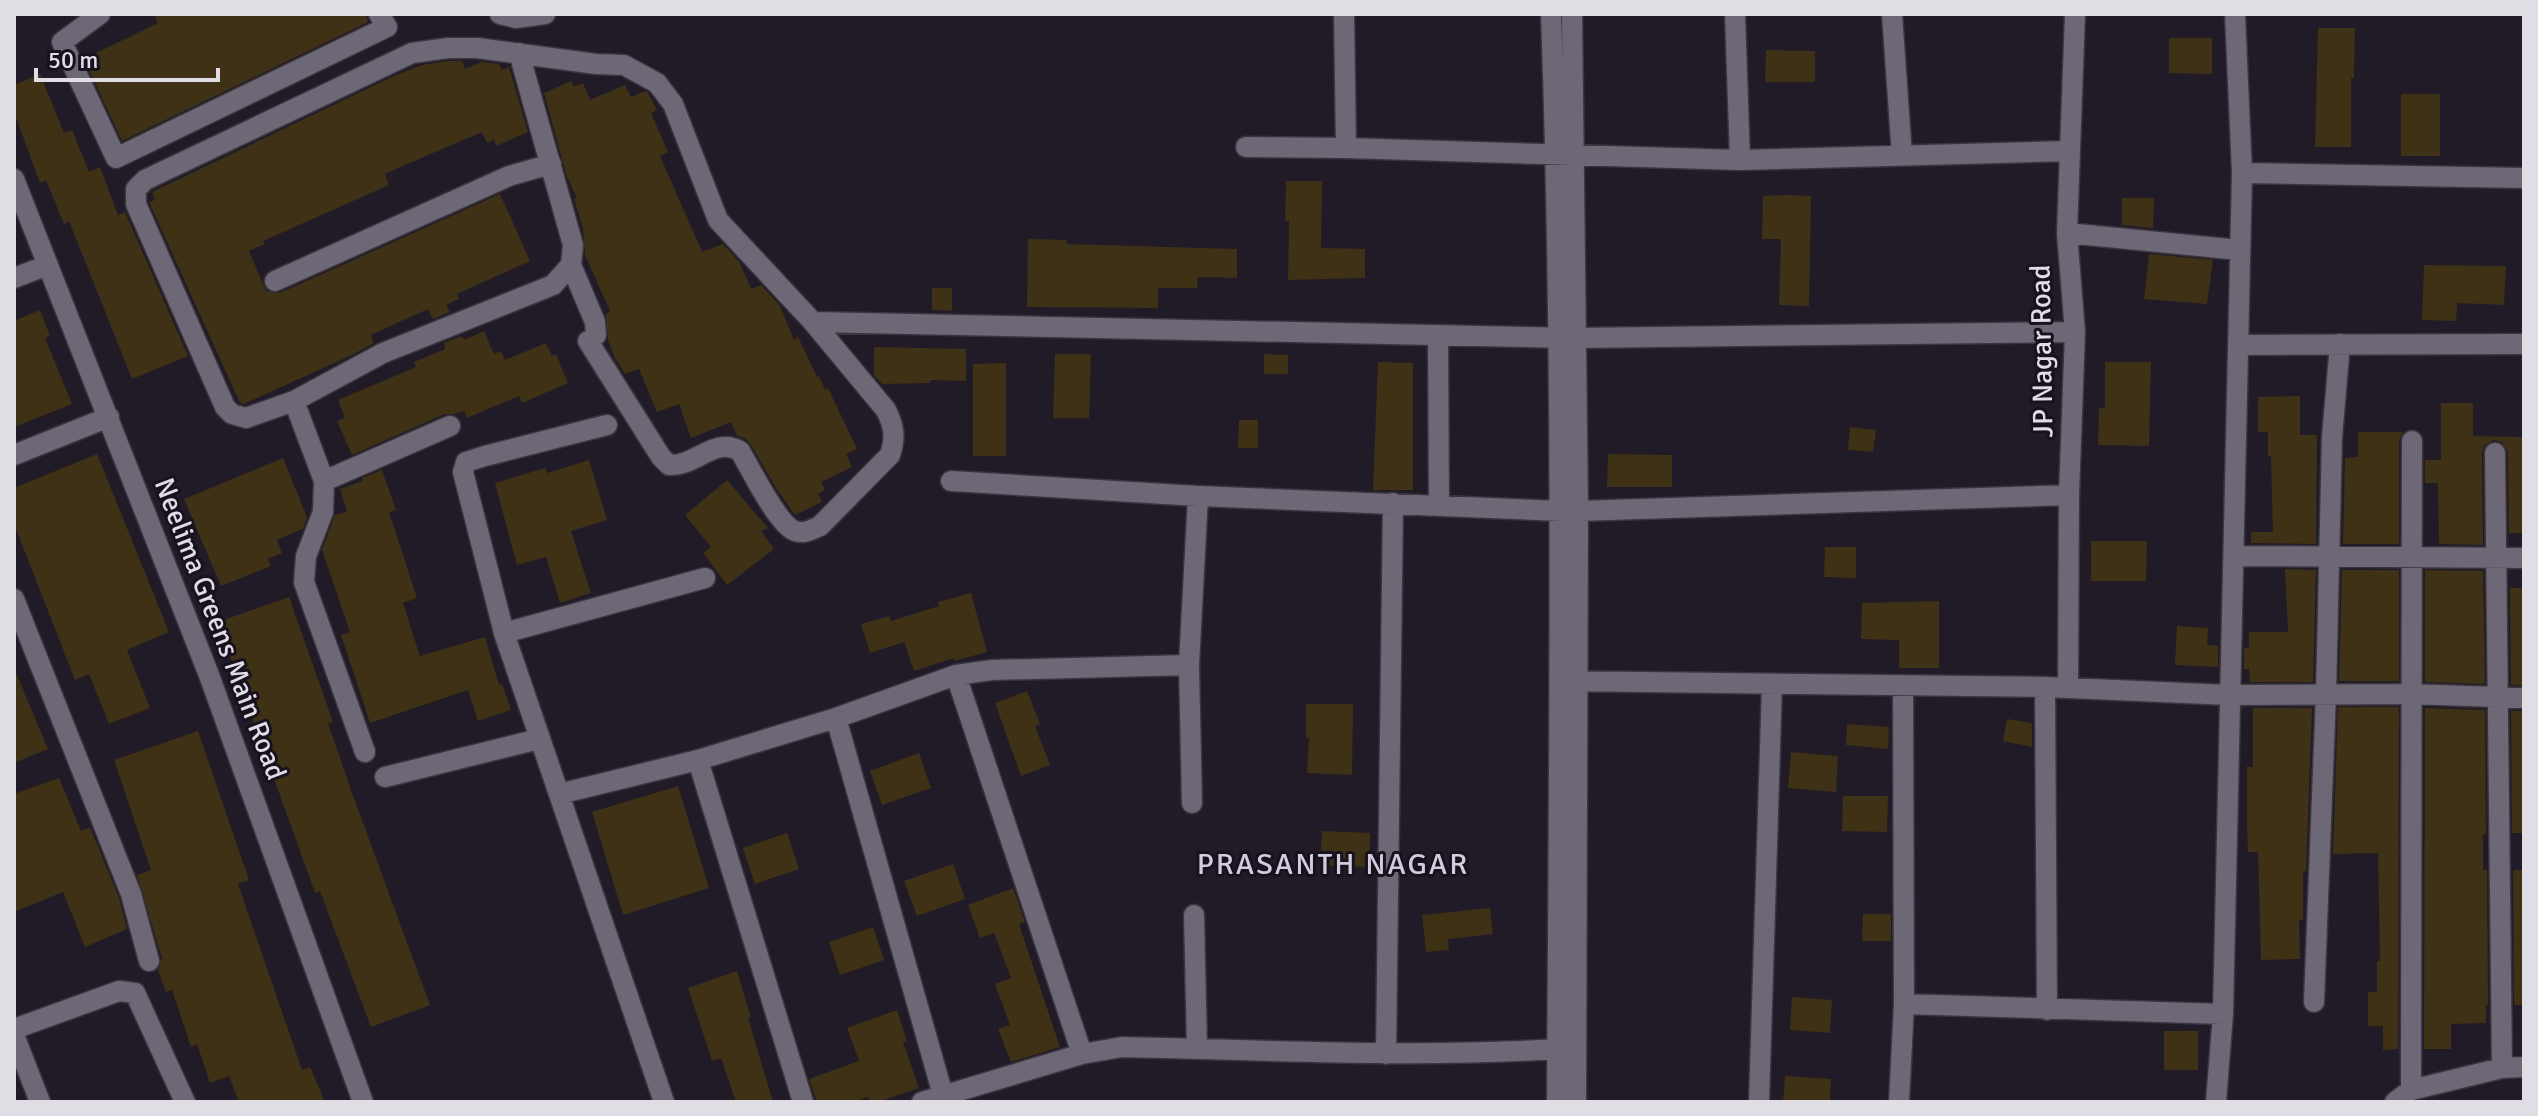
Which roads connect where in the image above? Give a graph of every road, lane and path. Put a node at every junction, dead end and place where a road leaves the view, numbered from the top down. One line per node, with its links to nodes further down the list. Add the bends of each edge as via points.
1 (100, 14): 2 (street, via 62,42 116,158 387,27)
2 (379, 14)
3 (500, 14): 4 (street)
4 (545, 14)
5 (1344, 14): 14 (street)
6 (1551, 14): 16 (street)
7 (1572, 14): 16 (street)
8 (1735, 14): 18 (street)
9 (1892, 14): 17 (street)
10 (2075, 14): 15 (street, JP Nagar Road)
11 (2235, 14): 20 (street)
12 (519, 53): 19 (street); 29 (street, via 624,65 657,83 673,104 718,220); 36 (street, via 462,48 412,53 145,180 136,189 136,204 225,407 246,418)
13 (1246, 147): 14 (street)
14 (1346, 148): 16 (street)
15 (2069, 151): 17 (street); 23 (street, JP Nagar Road)
16 (1564, 154): 18 (street); 32 (street)
17 (1902, 156): 18 (street)
18 (1740, 160)
19 (551, 164): 26 (street, via 573,245); 28 (street, via 509,176)
20 (2242, 173): 21 (street); 24 (street)
21 (2524, 178)
22 (14, 179): 25 (street, Neelima Greens Main Road)
23 (2067, 233): 24 (street); 30 (street, JP Nagar Road)
24 (2239, 250): 35 (street)
25 (48, 265): 27 (street); 37 (street, Neelima Greens Main Road)
26 (571, 265): 29 (street, via 595,322 592,338 661,457 669,465 681,466 732,445 782,520 792,531 806,533 820,526 890,455 895,441 886,410); 36 (street, via 553,285 383,353)
27 (14, 278)
28 (275, 281)
29 (813, 322): 31 (street)
30 (2075, 332): 32 (street); 45 (street, JP Nagar Road)
31 (1438, 335): 32 (street); 48 (street)
32 (1566, 338): 49 (street)
33 (2340, 344): 34 (street); 35 (street); 52 (street)
34 (2524, 344)
35 (2239, 345): 50 (street)
36 (294, 401): 43 (street)
37 (109, 417): 42 (street); 95 (street, Neelima Greens Main Road, via 209,675)
38 (607, 425): 58 (street, via 463,466)
39 (450, 426): 43 (street)
40 (2412, 441): 54 (street)
41 (2495, 453): 51 (street)
42 (14, 455)
43 (324, 481): 73 (street, via 323,512 306,556 304,582)
44 (951, 481): 46 (street)
45 (2069, 495): 49 (street); 65 (street, JP Nagar Road)
46 (1198, 496): 47 (street); 59 (street)
47 (1393, 503): 48 (street); 88 (street)
48 (1439, 506): 49 (street)
49 (1570, 511): 61 (street)
50 (2234, 556): 52 (street); 68 (street)
51 (2496, 556): 53 (street); 54 (street); 69 (street)
52 (2328, 557): 54 (street); 66 (street)
53 (2524, 558)
54 (2411, 559): 67 (street)
55 (705, 578): 58 (street)
56 (14, 599): 57 (street)
57 (20, 629): 79 (street, via 131,894)
58 (504, 633): 72 (street)
59 (1189, 665): 60 (street); 77 (street)
60 (956, 675): 71 (street); 87 (street)
61 (1569, 681): 62 (street); 86 (street); 100 (street)
62 (1772, 684): 63 (street); 101 (street)
63 (1903, 685): 64 (street); 81 (street)
64 (2045, 687): 65 (street); 82 (street)
65 (2068, 688): 68 (street)
66 (2326, 694): 67 (street); 68 (street); 80 (street)
67 (2410, 694): 69 (street); 91 (street)
68 (2230, 695): 83 (street)
69 (2498, 698): 70 (street); 90 (street)
70 (2524, 698)
71 (836, 718): 74 (street); 92 (street)
72 (539, 739): 75 (street); 76 (street)
73 (365, 752)
74 (698, 760): 76 (street); 97 (street)
75 (385, 777)
76 (559, 794): 96 (street)
77 (1192, 803)
78 (1194, 915): 85 (street)
79 (149, 961)
80 (2314, 1002)
81 (1904, 1004): 82 (street); 102 (street)
82 (2047, 1010): 83 (street)
83 (2223, 1014): 103 (street)
84 (14, 1032): 93 (street); 94 (street, via 119,991 135,993)
85 (1197, 1048): 87 (street, via 1122,1047); 88 (street)
86 (1557, 1049): 88 (street); 99 (street)
87 (1082, 1054): 92 (street)
88 (1386, 1054)
89 (2524, 1067): 90 (street)
90 (2502, 1068): 91 (street)
91 (2403, 1096)
92 (944, 1099): 98 (street)
93 (40, 1102)
94 (185, 1102)
95 (363, 1102)
96 (664, 1102)
97 (803, 1102)
98 (922, 1102)
99 (1557, 1102)
100 (1576, 1102)
101 (1759, 1102)
102 (1899, 1102)
103 (2216, 1102)

